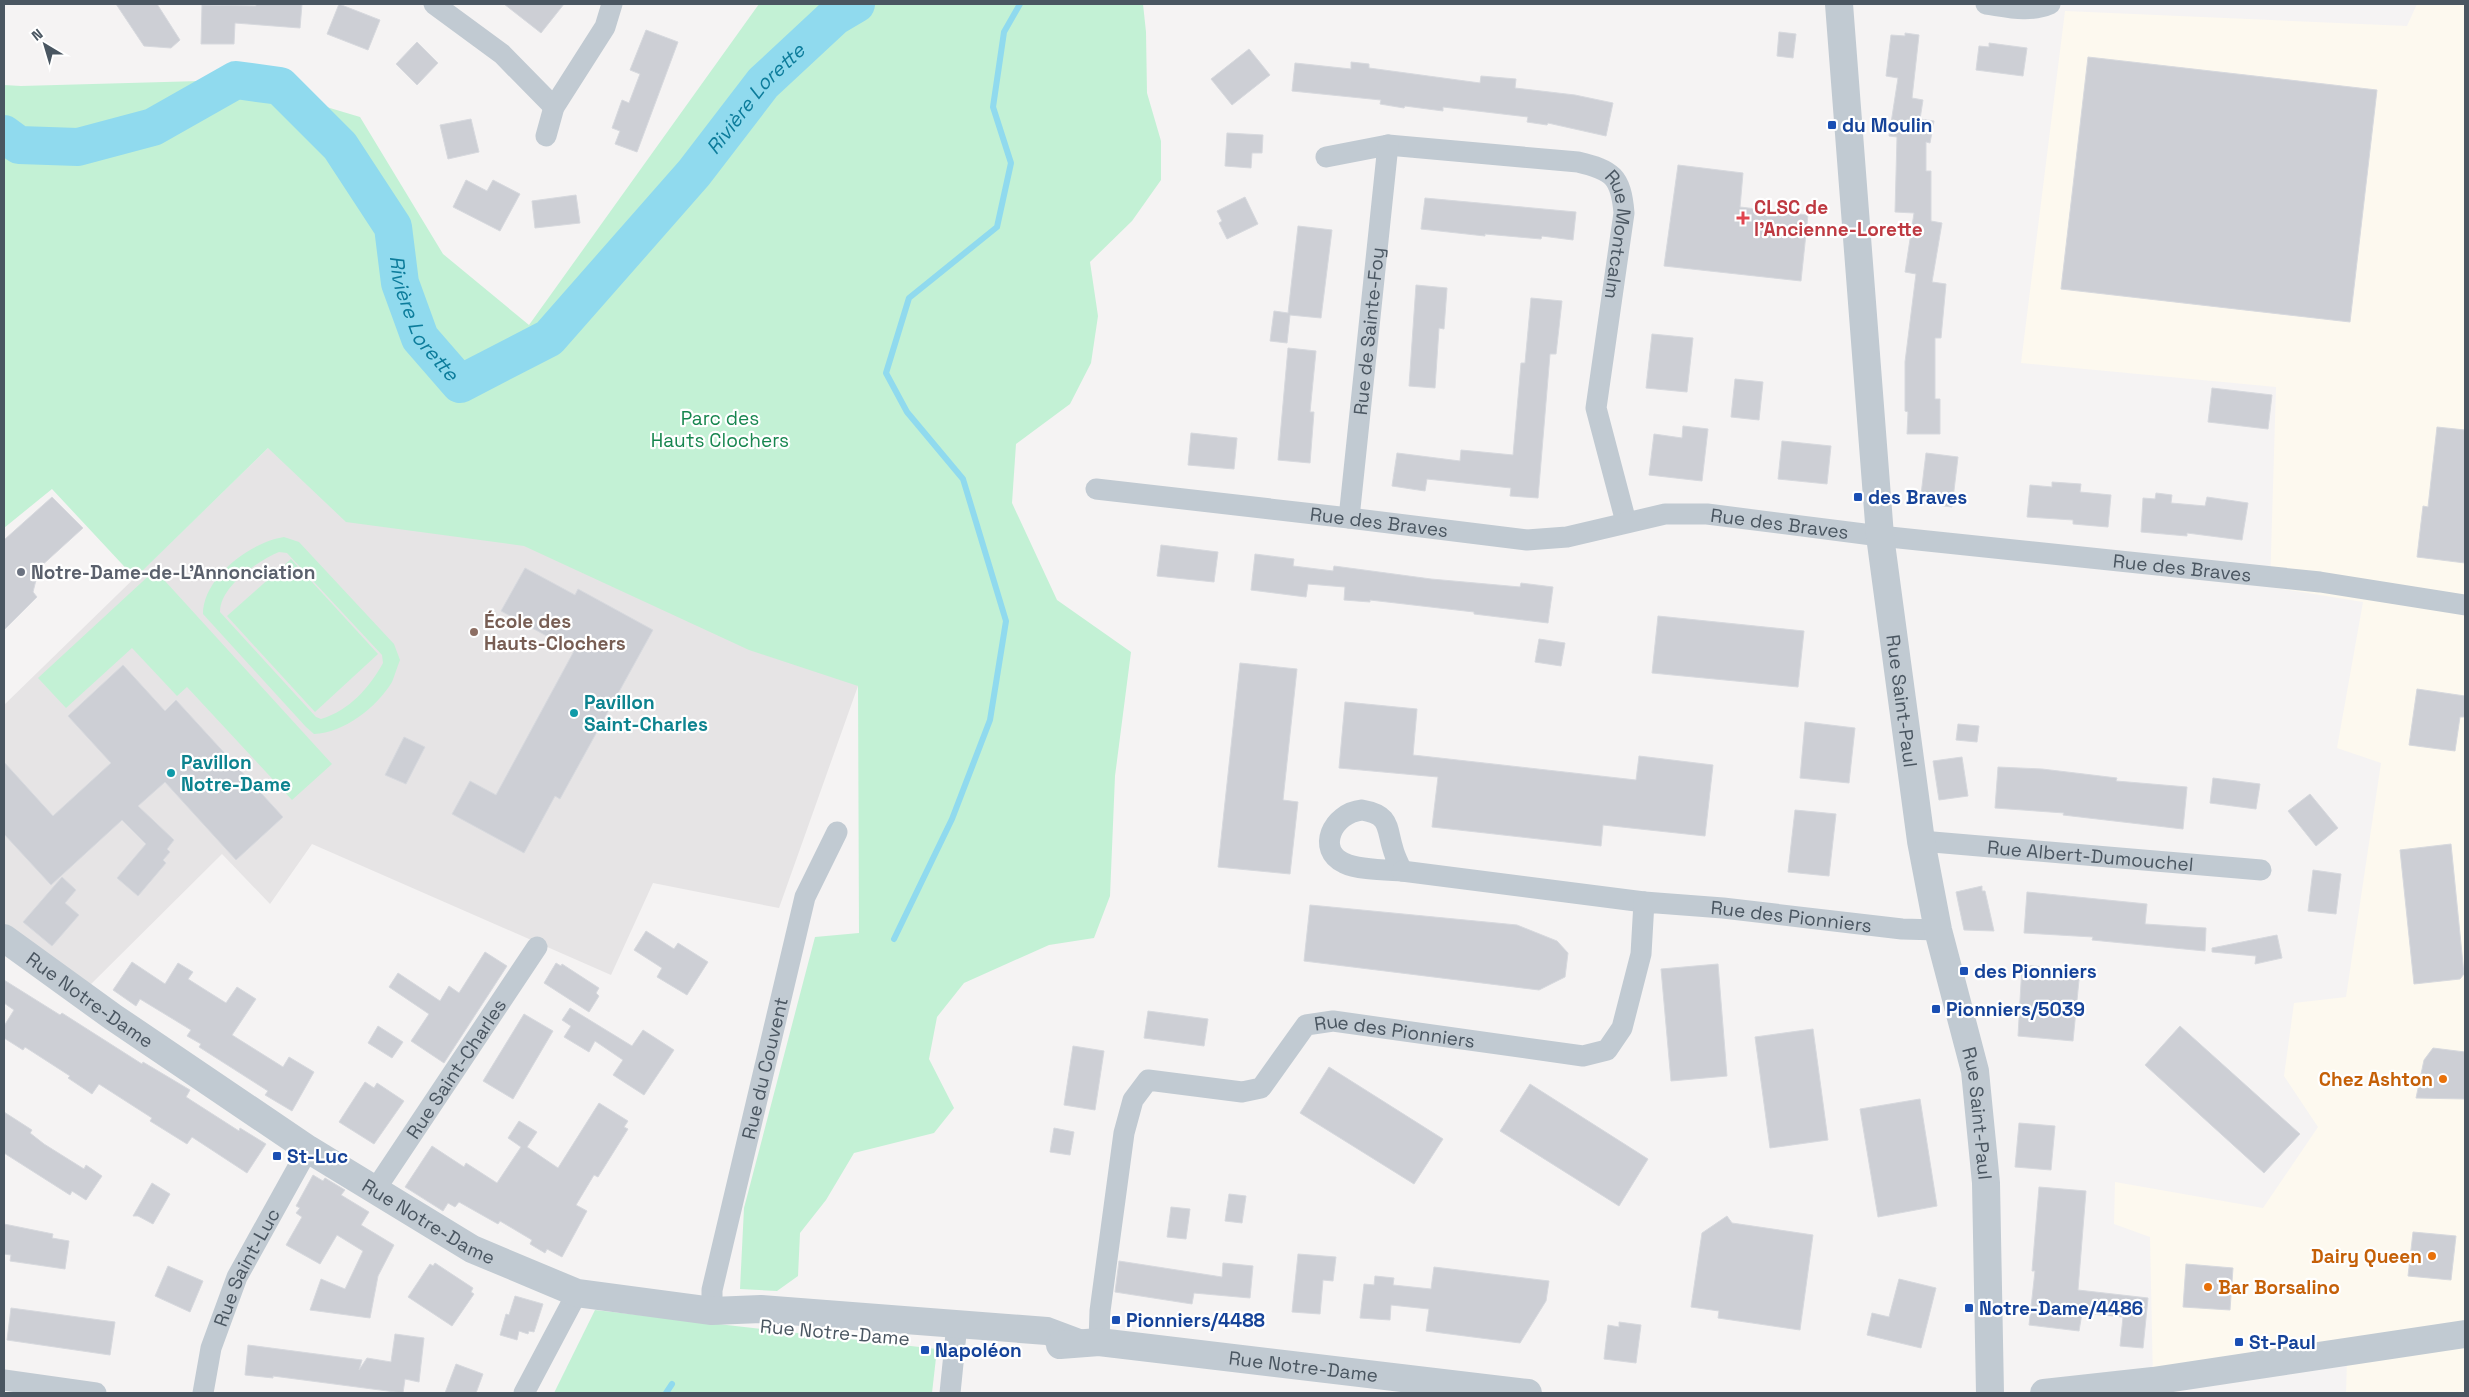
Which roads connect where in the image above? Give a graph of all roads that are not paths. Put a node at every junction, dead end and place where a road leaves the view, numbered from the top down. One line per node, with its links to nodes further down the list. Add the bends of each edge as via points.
1 (434, 4): 6 (street, via 502,54)
2 (612, 4): 6 (street, via 605,27)
3 (1839, 4): 13 (street, Rue Saint-Paul)
4 (1986, 4): 5 (street, via 2039,9)
5 (2050, 4)
6 (554, 107): 7 (street)
7 (546, 136)
8 (1388, 145): 9 (street, Rue Montcalm); 11 (street, Rue de Sainte-Foy); 12 (street, Rue Montcalm, via 1578,162 1600,167 1617,178 1624,212 1596,408)
9 (1326, 157)
10 (1096, 490): 11 (street, Rue des Braves)
11 (1348, 518): 12 (street, Rue des Braves, via 1527,540 1567,537)
12 (1626, 522): 13 (street, Rue des Braves, via 1665,514 1706,514)
13 (1880, 536): 14 (street, Rue des Braves, via 2320,582); 16 (street, Rue Saint-Paul)
14 (2465, 605)
15 (837, 832): 26 (street, Rue du Couvent, via 805,897 712,1290)
16 (1921, 840): 17 (street, Rue Albert-Dumouchel); 20 (street, Rue Saint-Paul)
17 (2261, 870)
18 (1402, 872): 19 (street, Rue des Pionniers)
19 (1644, 902): 20 (street, Rue des Pionniers); 29 (street, Rue des Pionniers, via 1641,954 1622,1028 1607,1050 1583,1056 1333,1021 1306,1025 1261,1088 1242,1092 1148,1080 1134,1100 1124,1133 1100,1311)
20 (1938, 930): 36 (street, Rue Saint-Paul, via 1975,1071 1986,1183)
21 (4, 938): 23 (street, Rue Notre-Dame, via 113,1017)
22 (537, 947): 24 (street, Rue Saint-Charles)
23 (308, 1149): 24 (street, Rue Notre-Dame); 32 (street, Rue Saint-Luc, via 237,1277 211,1348)
24 (375, 1190): 25 (street, Rue Notre-Dame, via 472,1249)
25 (577, 1293): 26 (street, Rue Notre-Dame); 33 (street)
26 (712, 1311): 27 (street, Rue Notre-Dame, via 739,1323 764,1328)
27 (956, 1333): 29 (street, Rue Notre-Dame, via 1041,1348); 34 (street)
28 (2465, 1334): 37 (street, via 2153,1381)
29 (1089, 1342): 35 (street, Rue Notre-Dame)
30 (4, 1380): 31 (street)
31 (96, 1393)
32 (203, 1393)
33 (524, 1393)
34 (950, 1393)
35 (1528, 1393)
36 (1990, 1393)
37 (2044, 1393)

